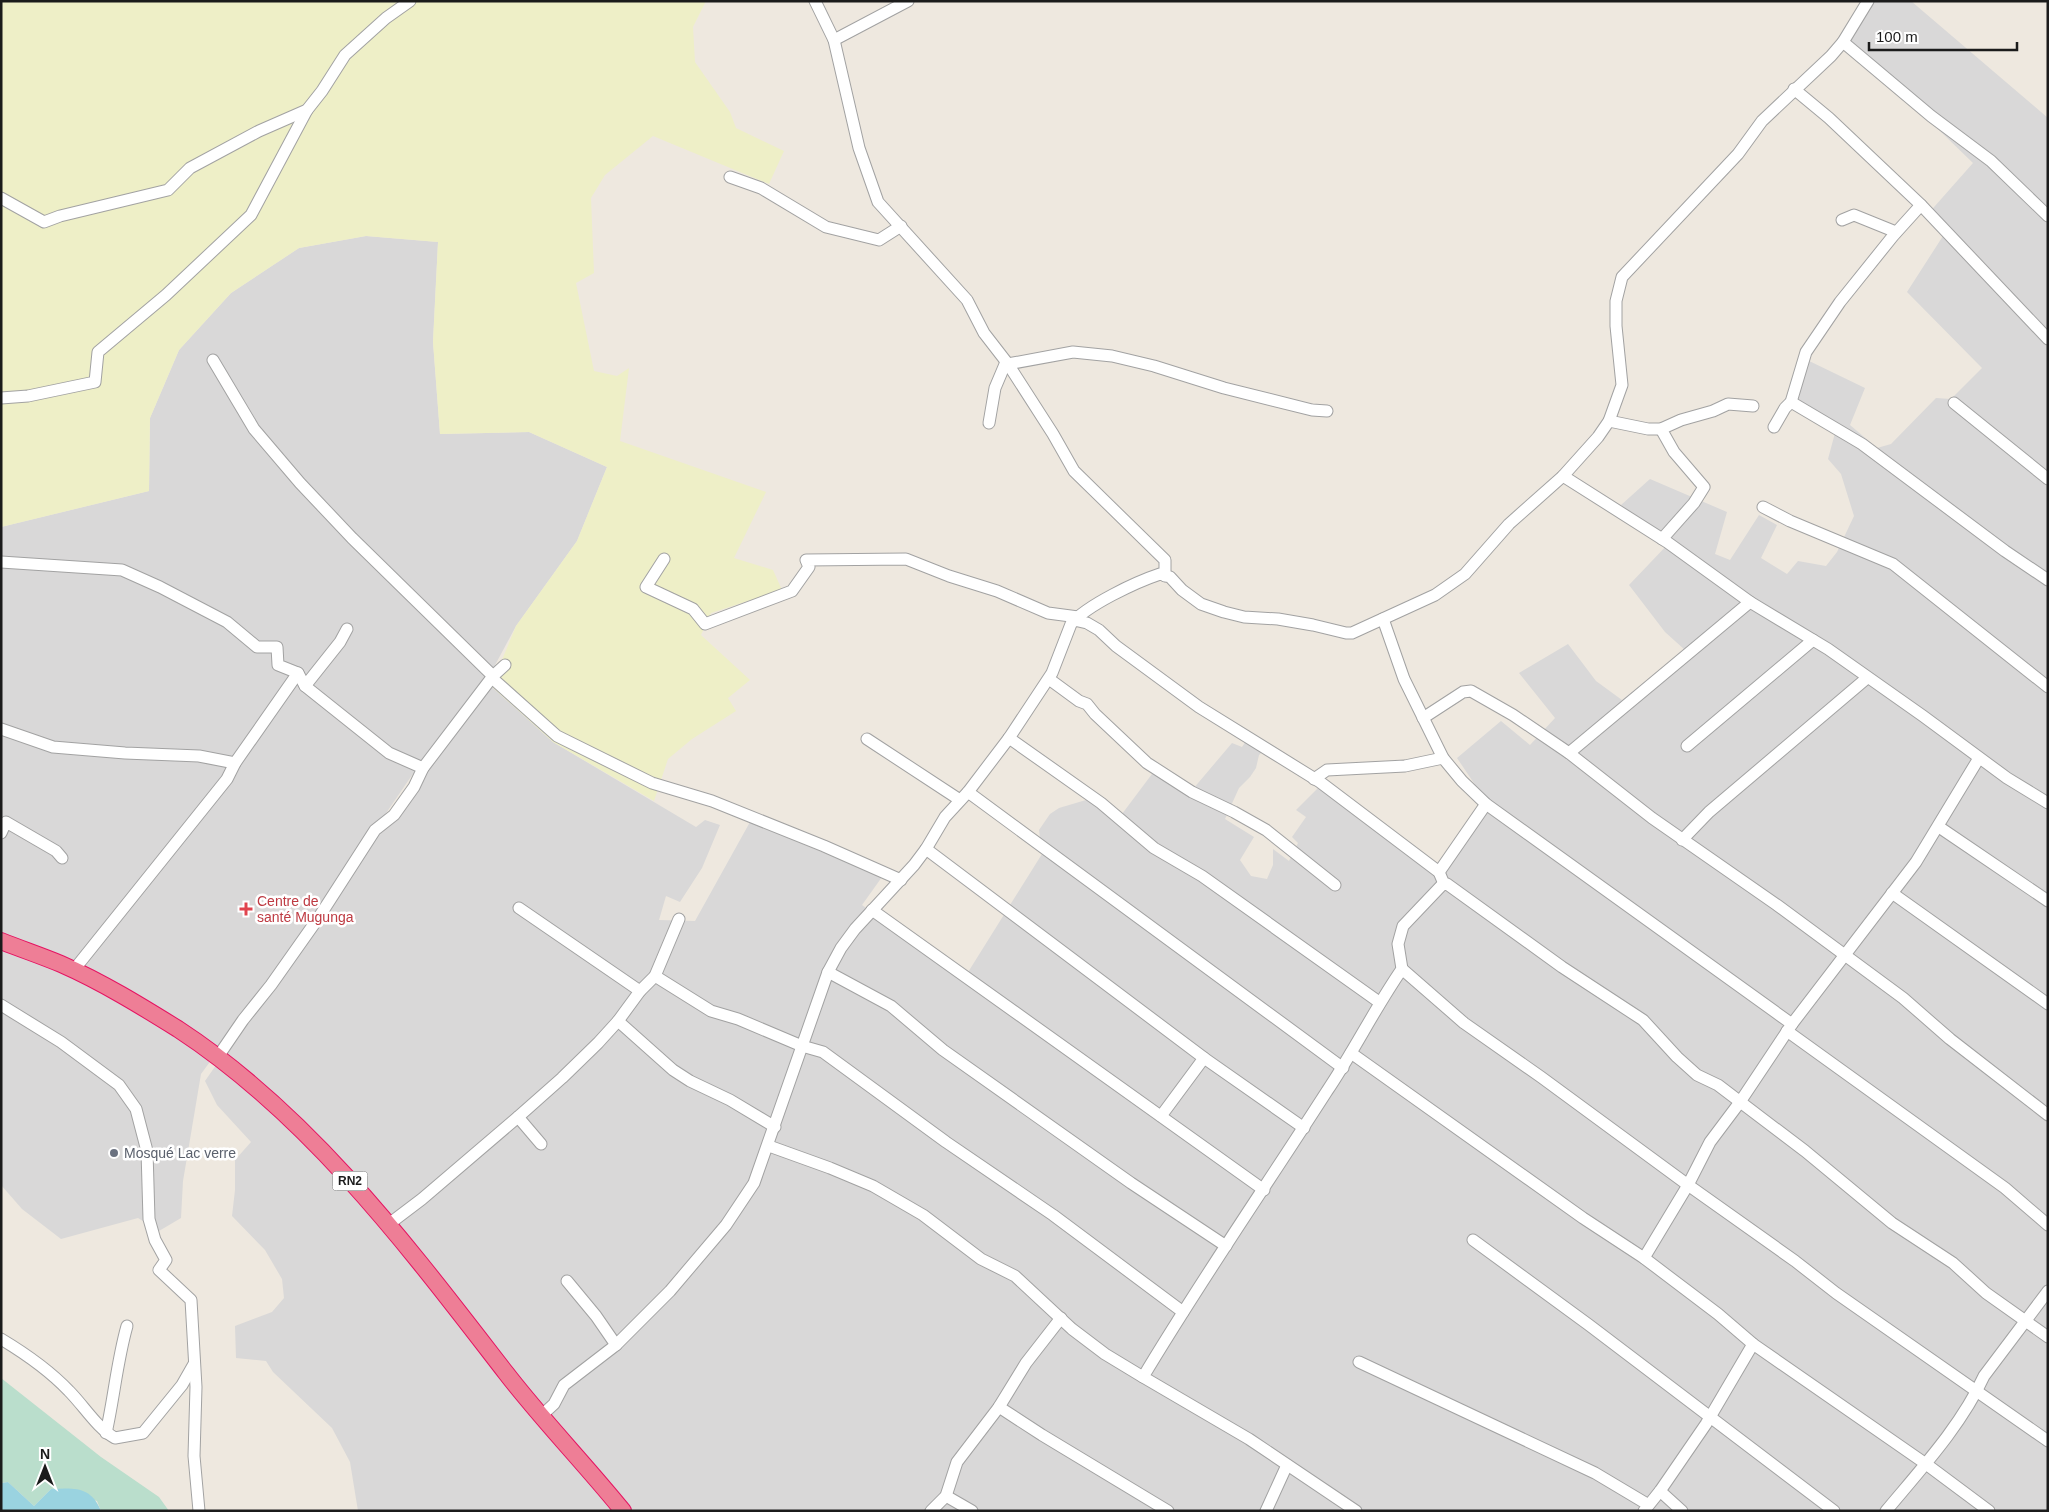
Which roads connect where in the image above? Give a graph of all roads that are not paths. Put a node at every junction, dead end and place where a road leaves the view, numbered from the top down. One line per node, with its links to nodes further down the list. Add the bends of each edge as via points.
1 (410, 1): 8 (street, via 346,55)
2 (815, 1): 5 (street)
3 (908, 1): 5 (street)
4 (1868, 1): 6 (street)
5 (834, 40): 14 (street, via 859,148 878,202)
6 (1843, 42): 7 (street); 12 (street, via 1990,161)
7 (1794, 89): 11 (street); 24 (street, via 1762,121 1738,154 1622,277 1616,301 1622,385)
8 (306, 110): 10 (street, via 190,168 168,190 44,222); 19 (street, via 251,215 166,295 98,352 95,382 28,396)
9 (730, 177): 14 (street, via 761,188 826,227 879,240)
10 (1, 198)
11 (1921, 205): 15 (street); 16 (street)
12 (2048, 216)
13 (1842, 220): 15 (street, via 1854,215)
14 (901, 226): 18 (street, via 967,300 984,333)
15 (1896, 232): 20 (street, via 1840,302 1806,352)
16 (2048, 339)
17 (213, 360): 43 (street, via 254,429 300,483)
18 (1007, 363): 23 (street, via 1073,352 1112,356 1224,388); 25 (street, via 995,388); 34 (street, via 1074,471 1165,560)
19 (1, 398)
20 (1791, 402): 26 (street); 35 (street, via 1862,444)
21 (1954, 403): 29 (street)
22 (1752, 406): 27 (street, via 1728,404)
23 (1326, 412)
24 (1609, 421): 27 (street); 28 (street)
25 (989, 422)
26 (1774, 427)
27 (1661, 429): 31 (street, via 1674,452 1704,487)
28 (1563, 476): 31 (street); 38 (street, via 1510,524 1465,574 1435,594)
29 (2048, 479)
30 (1763, 507): 47 (street, via 1893,564)
31 (1662, 539): 36 (street)
32 (664, 559): 37 (street, via 646,587 693,609 705,624 792,591 809,567 806,560 891,558 906,559 1048,613)
33 (1, 562): 42 (street, via 122,570 227,622 256,647 277,647 278,665)
34 (1165, 576): 37 (street, via 1150,577 1084,611); 38 (street, via 1201,604 1244,617 1278,619 1346,633)
35 (2048, 580)
36 (1750, 602): 40 (street); 53 (street)
37 (1076, 619): 45 (street); 58 (street, via 1099,630 1199,707)
38 (1383, 619): 48 (street, via 1404,679)
39 (347, 629): 46 (street)
40 (1813, 640): 44 (street); 52 (street)
41 (505, 665): 43 (street)
42 (298, 673): 46 (street); 56 (street)
43 (493, 677): 57 (street); 68 (street, via 557,736 652,783 712,801)
44 (1867, 678): 55 (street); 64 (street, via 1709,812)
45 (1049, 679): 50 (street); 70 (street, via 1087,704 1147,763 1192,792 1266,830)
46 (305, 686): 57 (street, via 389,753)
47 (2048, 687)
48 (1423, 718): 53 (street, via 1463,692 1471,691); 54 (street)
49 (1, 729): 56 (street, via 53,747 199,756)
50 (1009, 738): 59 (street); 83 (street, via 1102,803 1154,848 1202,876)
51 (867, 739): 59 (street)
52 (1687, 746)
53 (1569, 753): 64 (street)
54 (1443, 758): 58 (street, via 1405,766 1326,770); 61 (street)
55 (1979, 758): 60 (street); 62 (street)
56 (235, 763): 79 (street, via 227,779)
57 (423, 768): 90 (street, via 414,787 394,815 375,830 319,918)
58 (1314, 779): 67 (street)
59 (964, 796): 65 (street, via 945,817); 92 (street, via 1080,876)
60 (2048, 803)
61 (1486, 804): 67 (street); 87 (street)
62 (1939, 827): 71 (street); 72 (street)
63 (1, 833): 66 (street, via 6,822 56,850)
64 (1682, 840): 77 (street)
65 (926, 849): 68 (street); 91 (street)
66 (62, 858)
67 (1439, 872): 69 (street)
68 (901, 880): 74 (street)
69 (1444, 884): 78 (street, via 1403,926 1398,944); 93 (street, via 1643,1020 1697,1075 1718,1085)
70 (1335, 886)
71 (1892, 893): 77 (street); 84 (street)
72 (2048, 901)
73 (519, 908): 82 (street)
74 (872, 910): 80 (street, via 841,948); 95 (street)
75 (679, 919): 81 (street)
76 (1, 941): 79 (highway, RN2)
77 (1844, 956): 87 (street); 94 (street, via 1903,998)
78 (1402, 969): 83 (street); 101 (street, via 1464,1023)
79 (73, 971): 90 (highway, RN2, via 128,999)
80 (828, 972): 88 (street); 106 (street, via 891,1006 952,1056)
81 (655, 976): 82 (street); 88 (street, via 711,1011)
82 (640, 991): 86 (street)
83 (1379, 1002): 89 (street)
84 (2048, 1004)
85 (1, 1005): 119 (street, via 61,1042 119,1085 136,1109 147,1150 150,1219 155,1240 166,1260 159,1270 191,1300)
86 (618, 1021): 96 (street); 97 (street, via 673,1070)
87 (1790, 1028): 93 (street); 104 (street, via 2005,1188)
88 (802, 1046): 97 (street); 110 (street, via 823,1052 1053,1215)
89 (1351, 1053): 92 (street); 107 (street)
90 (217, 1058): 103 (highway, RN2, via 270,1100)
91 (1204, 1058): 95 (street); 98 (street)
92 (1343, 1068): 98 (street)
93 (1740, 1102): 101 (street, via 1710,1142); 112 (street, via 1892,1223 1953,1263 1986,1293)
94 (2048, 1115)
95 (1161, 1116): 102 (street)
96 (518, 1117): 99 (street); 103 (street)
97 (774, 1127): 100 (street)
98 (1304, 1128): 102 (street)
99 (541, 1144)
100 (769, 1146): 111 (street, via 873,1186 923,1215 981,1259 1015,1276); 117 (street, via 754,1183 726,1225 670,1291)
101 (1688, 1185): 107 (street); 121 (street)
102 (1264, 1190): 106 (street)
103 (389, 1224): 123 (highway, RN2)
104 (2048, 1225)
105 (1473, 1240): 124 (street)
106 (1226, 1246): 110 (street)
107 (1644, 1258): 116 (street)
108 (567, 1281): 117 (street)
109 (2048, 1291): 112 (street)
110 (1183, 1312): 120 (street)
111 (1061, 1318): 120 (street, via 1105,1354); 122 (street, via 1026,1362)
112 (2027, 1321): 114 (street); 121 (street, via 1984,1376)
113 (126, 1326): 125 (street)
114 (2048, 1337)
115 (1, 1339): 125 (street, via 53,1375)
116 (1753, 1344): 124 (street); 127 (street)
117 (616, 1345): 123 (street, via 564,1385 554,1404)
118 (1359, 1362): 131 (street, via 1595,1473)
119 (194, 1364): 125 (street, via 182,1385 143,1433 115,1438); 132 (street, via 194,1456)
120 (1143, 1378): 128 (street, via 1249,1439)
121 (1977, 1392): 126 (street); 127 (street)
122 (1000, 1406): 130 (street, via 957,1462); 136 (street)
123 (542, 1415): 133 (highway, RN2)
124 (1710, 1417): 129 (street); 140 (street)
125 (106, 1433)
126 (2048, 1441)
127 (1926, 1464): 141 (street); 142 (street)
128 (1287, 1465): 137 (street); 138 (street)
129 (1660, 1491): 131 (street); 139 (street)
130 (946, 1496): 134 (street); 135 (street)
131 (1646, 1508)
132 (199, 1511)
133 (623, 1511)
134 (931, 1511)
135 (972, 1511)
136 (1168, 1511)
137 (1266, 1511)
138 (1356, 1511)
139 (1682, 1511)
140 (1834, 1511)
141 (1886, 1511)
142 (1989, 1511)

